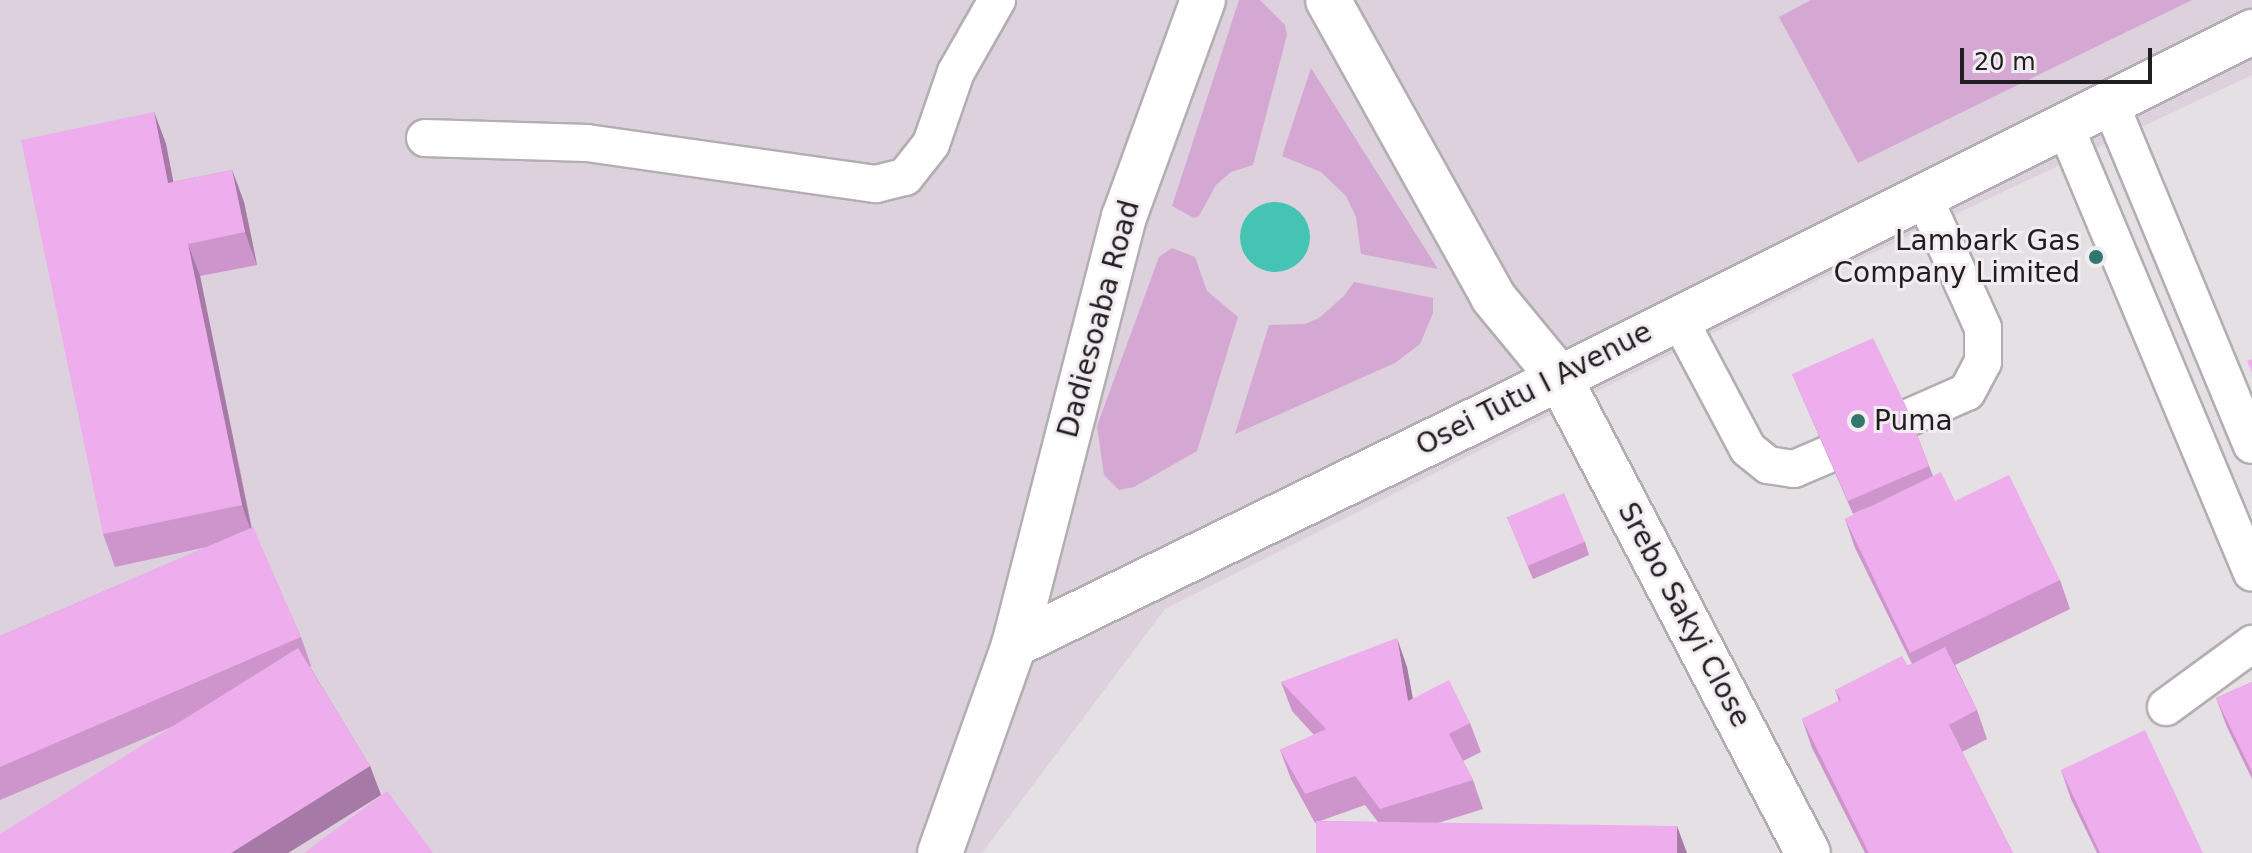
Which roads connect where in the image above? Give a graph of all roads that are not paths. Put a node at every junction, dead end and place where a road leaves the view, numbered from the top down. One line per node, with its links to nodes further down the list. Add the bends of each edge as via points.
1 (997, 0): 7 (lane, via 956,72 931,144 905,177 876,184 587,143)
2 (1203, 0): 16 (street, Dadiesoaba Road, via 1124,217)
3 (1328, 0): 10 (street, Srebo Sakyi Close, via 1493,297)
4 (2252, 32): 5 (street, Osei Tutu I Avenue)
5 (2110, 103): 6 (street, Osei Tutu I Avenue); 12 (lane)
6 (2065, 126): 8 (street, Osei Tutu I Avenue); 14 (lane)
7 (425, 138)
8 (1923, 195): 9 (street, Osei Tutu I Avenue); 11 (lane, via 1983,328 1983,362 1967,392)
9 (1678, 317): 10 (street, Osei Tutu I Avenue); 13 (lane, via 1748,449 1768,465 1794,469)
10 (1559, 377): 16 (street, Osei Tutu I Avenue); 19 (street, Srebo Sakyi Close)
11 (1910, 417)
12 (2252, 445)
13 (1827, 455)
14 (2252, 572)
15 (2252, 644): 17 (lane)
16 (1014, 645): 18 (street)
17 (2166, 707)
18 (940, 853)
19 (1808, 853)

